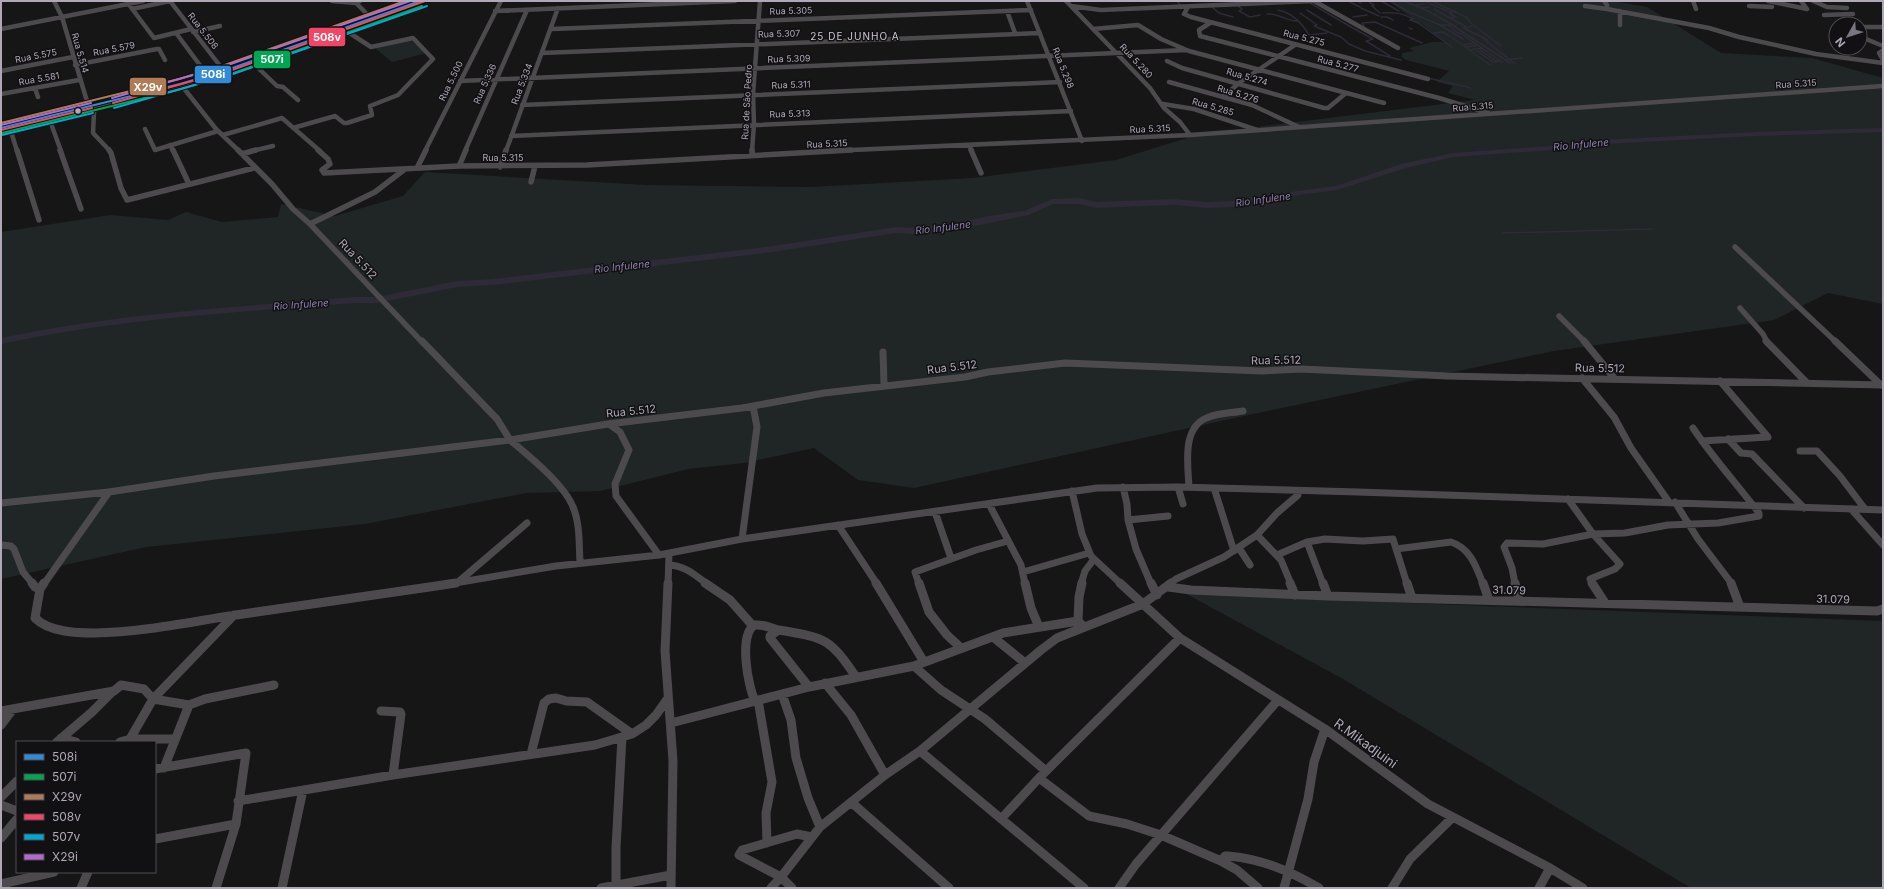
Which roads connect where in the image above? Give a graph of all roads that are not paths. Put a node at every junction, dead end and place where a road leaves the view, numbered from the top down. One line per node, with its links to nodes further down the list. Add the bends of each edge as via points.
1 (54, 1): 35 (street, Rua 5.514)
2 (143, 1): 20 (street)
3 (170, 1): 20 (street); 47 (street, Rua 5.508)
4 (332, 1): 18 (street)
5 (419, 1): 36 (highway)
6 (425, 1): 46 (highway)
7 (501, 1): 29 (street, Rua 5.500)
8 (735, 1): 25 (street)
9 (760, 1): 37 (street, Rua de São Pedro)
10 (1027, 1): 31 (street, Rua 5.298)
11 (1066, 1): 21 (street, Rua 5.280)
12 (1313, 1): 22 (street); 56 (street)
13 (1604, 1): 28 (street)
14 (1693, 1): 26 (street)
15 (1767, 1): 16 (street, via 1808,9); 24 (street, via 1772,7)
16 (1801, 1)
17 (1813, 1): 27 (street, via 1827,7)
18 (358, 2): 36 (street)
19 (1842, 4): 27 (street)
20 (130, 5): 35 (street); 48 (street, via 154,38)
21 (1071, 6): 22 (street, via 1094,10); 45 (street, Rua 5.280)
22 (1188, 6): 38 (street, Rua 5.275, via 1184,13 1186,15)
23 (1585, 6): 28 (street)
24 (1749, 6)
25 (558, 8): 30 (street); 44 (street, Rua 5.334)
26 (1696, 8)
27 (1846, 8): 34 (street, via 1853,14)
28 (1607, 9): 33 (street)
29 (495, 10): 30 (street); 79 (street, Rua 5.500)
30 (527, 10): 76 (street, Rua 5.336)
31 (1031, 10): 32 (street, Rua 5.305); 50 (street, Rua 5.298)
32 (1007, 11): 37 (street, Rua 5.305); 49 (street)
33 (1620, 11): 39 (street); 68 (street, via 1709,28 1816,54)
34 (1824, 15)
35 (62, 17): 43 (street); 63 (street, Rua 5.514)
36 (371, 18): 72 (highway)
37 (758, 20): 44 (street, Rua 5.305); 53 (street, Rua de São Pedro)
38 (1210, 23): 54 (street, Rua 5.275); 62 (street, Rua 5.277, via 1199,30 1200,36)
39 (1620, 25)
40 (220, 26): 47 (street)
41 (1868, 27): 42 (street)
42 (1883, 27)
43 (1, 29)
44 (552, 29): 59 (street, Rua 5.334)
45 (1093, 29): 57 (street, via 1138,25 1145,32); 60 (street, Rua 5.280)
46 (345, 30): 67 (highway); 103 (street, via 371,47 413,38 434,59 398,95 370,106 372,115 347,123 335,116)
47 (192, 31): 48 (street); 72 (street, Rua 5.508)
48 (176, 33): 74 (street)
49 (1015, 33): 50 (street, Rua 5.307); 53 (street, Rua 5.307)
50 (1040, 33): 61 (street, Rua 5.298)
51 (1868, 39): 52 (street)
52 (1871, 41): 55 (street)
53 (758, 43): 59 (street, Rua 5.307); 70 (street, Rua de São Pedro)
54 (1295, 44): 62 (street); 77 (street, Rua 5.275)
55 (1883, 46)
56 (1398, 48)
57 (1187, 50): 60 (street, Rua 5.309); 71 (street)
58 (1883, 50): 65 (street, via 1879,53)
59 (542, 53): 75 (street, Rua 5.334)
60 (1118, 54): 61 (street, Rua 5.309); 94 (street, Rua 5.280)
61 (1050, 56): 70 (street, Rua 5.309); 80 (street, Rua 5.298)
62 (1276, 56): 71 (street); 98 (street, Rua 5.277, via 1476,108)
63 (73, 57): 69 (street, Rua 5.514); 73 (street, Rua 5.575)
64 (165, 60): 69 (street, Rua 5.579, via 157,49)
65 (1883, 60)
66 (1167, 61): 82 (street, Rua 5.274, via 1182,68)
67 (254, 63): 83 (highway); 91 (street, via 277,86 283,87)
68 (1883, 63)
69 (75, 65): 78 (street, Rua 5.514)
70 (756, 68): 75 (street, Rua 5.309); 88 (street, Rua de São Pedro)
71 (1259, 70): 82 (street); 86 (street)
72 (224, 71): 74 (highway)
73 (1, 72)
74 (208, 76): 92 (highway)
75 (532, 78): 76 (street, Rua 5.309); 95 (street, Rua 5.334)
76 (496, 79): 79 (street, Rua 5.309); 117 (street, Rua 5.336)
77 (1428, 79)
78 (80, 80): 85 (street, Rua 5.581); 96 (street, Rua 5.514)
79 (460, 81): 121 (street, Rua 5.500)
80 (1060, 82): 88 (street, Rua 5.311); 97 (street, Rua 5.298)
81 (1169, 82): 90 (street, Rua 5.276)
82 (1238, 83): 86 (street, Rua 5.274, via 1324,108 1328,108); 90 (street)
83 (182, 86): 92 (highway); 107 (street, Rua 5.512)
84 (1883, 86): 98 (street, Rua 5.315)
85 (35, 88): 87 (street, Rua 5.581); 89 (street)
86 (1346, 93): 93 (street)
87 (1, 94)
88 (753, 94): 95 (street, Rua 5.311); 100 (street, Rua de São Pedro)
89 (38, 97)
90 (1223, 98): 101 (street, Rua 5.276, via 1274,114)
91 (298, 100)
92 (116, 101): 96 (highway)
93 (1384, 103)
94 (1163, 104): 106 (street, Rua 5.285, via 1173,104); 109 (street, Rua 5.280)
95 (522, 105): 110 (street, Rua 5.334)
96 (92, 107): 99 (highway); 104 (highway); 125 (street, via 92,128 110,153 127,200)
97 (1071, 111): 100 (street, Rua 5.313); 111 (street, Rua 5.298)
98 (1490, 114): 101 (street, Rua 5.315)
99 (49, 118): 102 (highway); 126 (street)
100 (754, 124): 110 (street, Rua 5.313); 116 (street, Rua de São Pedro)
101 (1299, 127): 106 (street, Rua 5.315)
102 (10, 128): 104 (highway); 127 (street)
103 (293, 128): 108 (street, via 280,118); 122 (street, Rua 5.315, via 330,161 322,170 324,173)
104 (1, 129)
105 (145, 129): 112 (street, via 155,150)
106 (1258, 130): 109 (street, Rua 5.315)
107 (218, 131): 108 (street, Rua 5.512); 112 (street)
108 (223, 135): 115 (street, Rua 5.512)
109 (1190, 135): 111 (street, Rua 5.315)
110 (511, 136): 118 (street, Rua 5.334)
111 (1082, 141): 113 (street, Rua 5.315)
112 (170, 145): 125 (street)
113 (969, 145): 116 (street, Rua 5.315); 123 (street)
114 (273, 146): 115 (street)
115 (242, 154): 120 (street, Rua 5.512)
116 (752, 155): 119 (street, Rua 5.315)
117 (459, 166): 118 (street, Rua 5.315); 121 (street, Rua 5.315)
118 (500, 166): 119 (street, Rua 5.315)
119 (535, 166): 124 (street)
120 (254, 168): 125 (street); 128 (street, Rua 5.512)
121 (417, 168): 122 (street, Rua 5.315)
122 (405, 169): 128 (street, via 375,192)
123 (981, 173)
124 (531, 182)
125 (189, 184)
126 (81, 209)
127 (39, 220)
128 (310, 224): 144 (street, Rua 5.512, via 497,419)
129 (1735, 247): 138 (street)
130 (1740, 308): 136 (street, via 1764,334 1765,340)
131 (1559, 316): 134 (street)
132 (883, 352): 137 (street)
133 (1582, 378): 134 (street, Rua 5.512); 137 (street, Rua 5.512, via 1447,376 1302,369 1262,371 1065,363); 155 (street, via 1614,418 1632,448)
134 (1615, 379): 135 (street, Rua 5.512)
135 (1720, 381): 136 (street, Rua 5.512); 143 (street, via 1768,437)
136 (1806, 382): 138 (street, Rua 5.512)
137 (884, 385): 139 (street, Rua 5.512)
138 (1882, 385)
139 (753, 406): 141 (street, Rua 5.512); 172 (street, via 757,427)
140 (1243, 411): 149 (street, via 1208,417 1200,422 1191,434 1188,444)
141 (608, 424): 144 (street, Rua 5.512); 180 (street, via 620,432 629,450 625,464 614,481 616,496)
142 (1693, 428): 145 (street)
143 (1728, 439): 145 (street); 160 (street, via 1741,453 1752,454)
144 (510, 440): 153 (street, via 214,476); 184 (street, via 534,460 568,496 574,508 577,524)
145 (1702, 441): 159 (street)
146 (1800, 451): 162 (street, via 1817,451)
147 (1123, 487): 148 (street); 151 (street); 166 (street)
148 (1178, 487): 149 (street); 158 (street)
149 (1189, 487): 150 (street)
150 (1214, 488): 152 (street); 177 (street)
151 (1072, 491): 157 (street); 182 (street, via 1082,534)
152 (1297, 491): 154 (street); 170 (street, via 1298,495)
153 (108, 492): 156 (street); 190 (street)
154 (1568, 499): 155 (street); 171 (street)
155 (1672, 502): 159 (street); 168 (street)
156 (1, 503)
157 (989, 504): 164 (street); 173 (street)
158 (1183, 504)
159 (1754, 506): 160 (street); 168 (street, via 1760,514 1747,519)
160 (1804, 508): 161 (street)
161 (1851, 509): 162 (street); 176 (street)
162 (1866, 509): 163 (street)
163 (1883, 510)
164 (935, 512): 169 (street); 183 (street)
165 (1168, 516): 166 (street)
166 (1128, 520): 191 (street, via 1137,552)
167 (527, 523): 188 (street)
168 (1689, 524): 171 (street, via 1625,533); 199 (street, via 1733,585)
169 (838, 525): 172 (street); 209 (street, via 863,561)
170 (1257, 534): 177 (street); 181 (street)
171 (1594, 534): 196 (street, via 1553,543 1504,545); 197 (street, via 1620,564 1618,568 1590,579)
172 (742, 539): 179 (street)
173 (1008, 540): 183 (street); 187 (street)
174 (1307, 542): 178 (street, via 1325,539 1393,539); 181 (street); 193 (street)
175 (1, 545): 190 (street, via 14,549 23,572 35,587)
176 (1883, 545)
177 (1236, 549): 186 (street); 189 (street, via 1176,579)
178 (1396, 549): 194 (street); 195 (street, via 1451,542 1460,544 1470,555)
179 (669, 554): 180 (street); 185 (street)
180 (659, 555): 184 (street)
181 (1277, 555): 192 (street, via 1284,565)
182 (1092, 556): 187 (street); 198 (street, R.Mikadjuini); 202 (street, via 1077,604)
183 (951, 558): 208 (street, via 914,573 929,612)
184 (580, 562): 188 (street)
185 (669, 565): 203 (street, via 679,565 691,571 730,600); 218 (street, via 665,651)
186 (1250, 565)
187 (1023, 572): 204 (street, via 1031,608)
188 (457, 583): 201 (street)
189 (1168, 587): 191 (street); 192 (street, 31.079)
190 (40, 589): 201 (street, via 35,618 40,623 65,631 95,633 163,628)
191 (1157, 595): 198 (street)
192 (1295, 595): 193 (street, 31.079)
193 (1328, 596): 194 (street, 31.079)
194 (1412, 598): 195 (street, 31.079)
195 (1489, 600): 196 (street, 31.079)
196 (1519, 601): 197 (street, 31.079)
197 (1605, 603): 199 (street, 31.079)
198 (1143, 604): 202 (street); 207 (street, R.Mikadjuini)
199 (1740, 607): 200 (street, 31.079)
200 (1882, 610)
201 (234, 615): 219 (street)
202 (1081, 624): 204 (street); 210 (street)
203 (754, 626): 205 (street, via 759,624); 221 (street, via 748,634 746,658 748,681)
204 (1039, 627): 206 (street)
205 (777, 631): 212 (street, via 822,638); 215 (street, via 770,638)
206 (993, 637): 208 (street); 210 (street)
207 (1180, 638): 220 (street, R.Mikadjuini); 237 (street)
208 (961, 648): 209 (street)
209 (924, 662): 211 (street)
210 (1024, 663): 223 (street)
211 (914, 666): 212 (street); 223 (street, via 930,681)
212 (856, 677): 213 (street)
213 (825, 683): 215 (street); 239 (street, via 835,692)
214 (274, 685): 222 (street)
215 (809, 687): 217 (street)
216 (114, 691): 219 (street, via 121,685 135,686 144,688); 224 (street); 232 (street)
217 (782, 694): 221 (street); 251 (street, via 790,720 796,758)
218 (668, 698): 227 (street); 230 (street, via 646,725)
219 (153, 699): 222 (street); 233 (street)
220 (1278, 700): 229 (street, R.Mikadjuini); 252 (street)
221 (756, 701): 227 (street); 256 (street, via 772,782 766,813)
222 (189, 705): 231 (street)
223 (969, 708): 234 (street); 237 (street, via 1012,740)
224 (13, 709): 225 (street); 228 (street)
225 (1, 711)
226 (381, 711): 238 (street, via 401,714)
227 (671, 723): 262 (street)
228 (1, 725)
229 (1325, 729): 247 (street, R.Mikadjuini, via 1428,804); 259 (street, via 1314,762 1308,800)
230 (627, 735): 235 (street, via 596,745); 235 (street, via 587,702 549,699 544,702); 265 (street, via 616,830)
231 (175, 739): 233 (street); 236 (street)
232 (59, 740)
233 (129, 740)
234 (920, 751): 239 (street); 248 (street)
235 (531, 754): 238 (street)
236 (160, 769): 243 (street, via 246,753)
237 (1043, 774): 248 (street); 252 (street, via 1089,816)
238 (393, 775): 241 (street)
239 (885, 775): 244 (street)
240 (16, 782): 242 (street)
241 (304, 790): 243 (street); 268 (street)
242 (1, 797)
243 (238, 801): 250 (street)
244 (851, 802): 251 (street); 273 (street)
245 (1, 805): 246 (street)
246 (16, 811)
247 (1452, 818): 258 (street, R.Mikadjuini); 279 (street, via 1400,873)
248 (1001, 819): 274 (street)
249 (16, 820): 254 (street)
250 (236, 824): 255 (street); 267 (street)
251 (820, 826): 253 (street)
252 (1161, 835): 257 (street); 275 (street)
253 (812, 837): 256 (street, via 797,834); 263 (street)
254 (1, 838)
255 (156, 839)
256 (766, 843): 263 (street, via 742,850 739,855)
257 (1221, 861): 259 (street, via 1225,856 1241,856 1263,860); 276 (street, via 1237,870)
258 (1550, 868): 280 (street); 281 (street, R.Mikadjuini)
259 (1290, 871): 277 (street); 278 (street)
260 (50, 873): 264 (street)
261 (88, 873): 266 (street)
262 (671, 875): 265 (street); 270 (street)
263 (781, 878): 271 (street); 272 (street)
264 (1, 884)
265 (616, 885): 269 (street)
266 (81, 888)
267 (216, 888)
268 (282, 888)
269 (601, 888)
270 (672, 888)
271 (771, 888)
272 (792, 888)
273 (949, 888)
274 (1084, 888)
275 (1119, 888)
276 (1258, 888)
277 (1284, 888)
278 (1319, 888)
279 (1392, 888)
280 (1539, 888)
281 (1583, 888)

